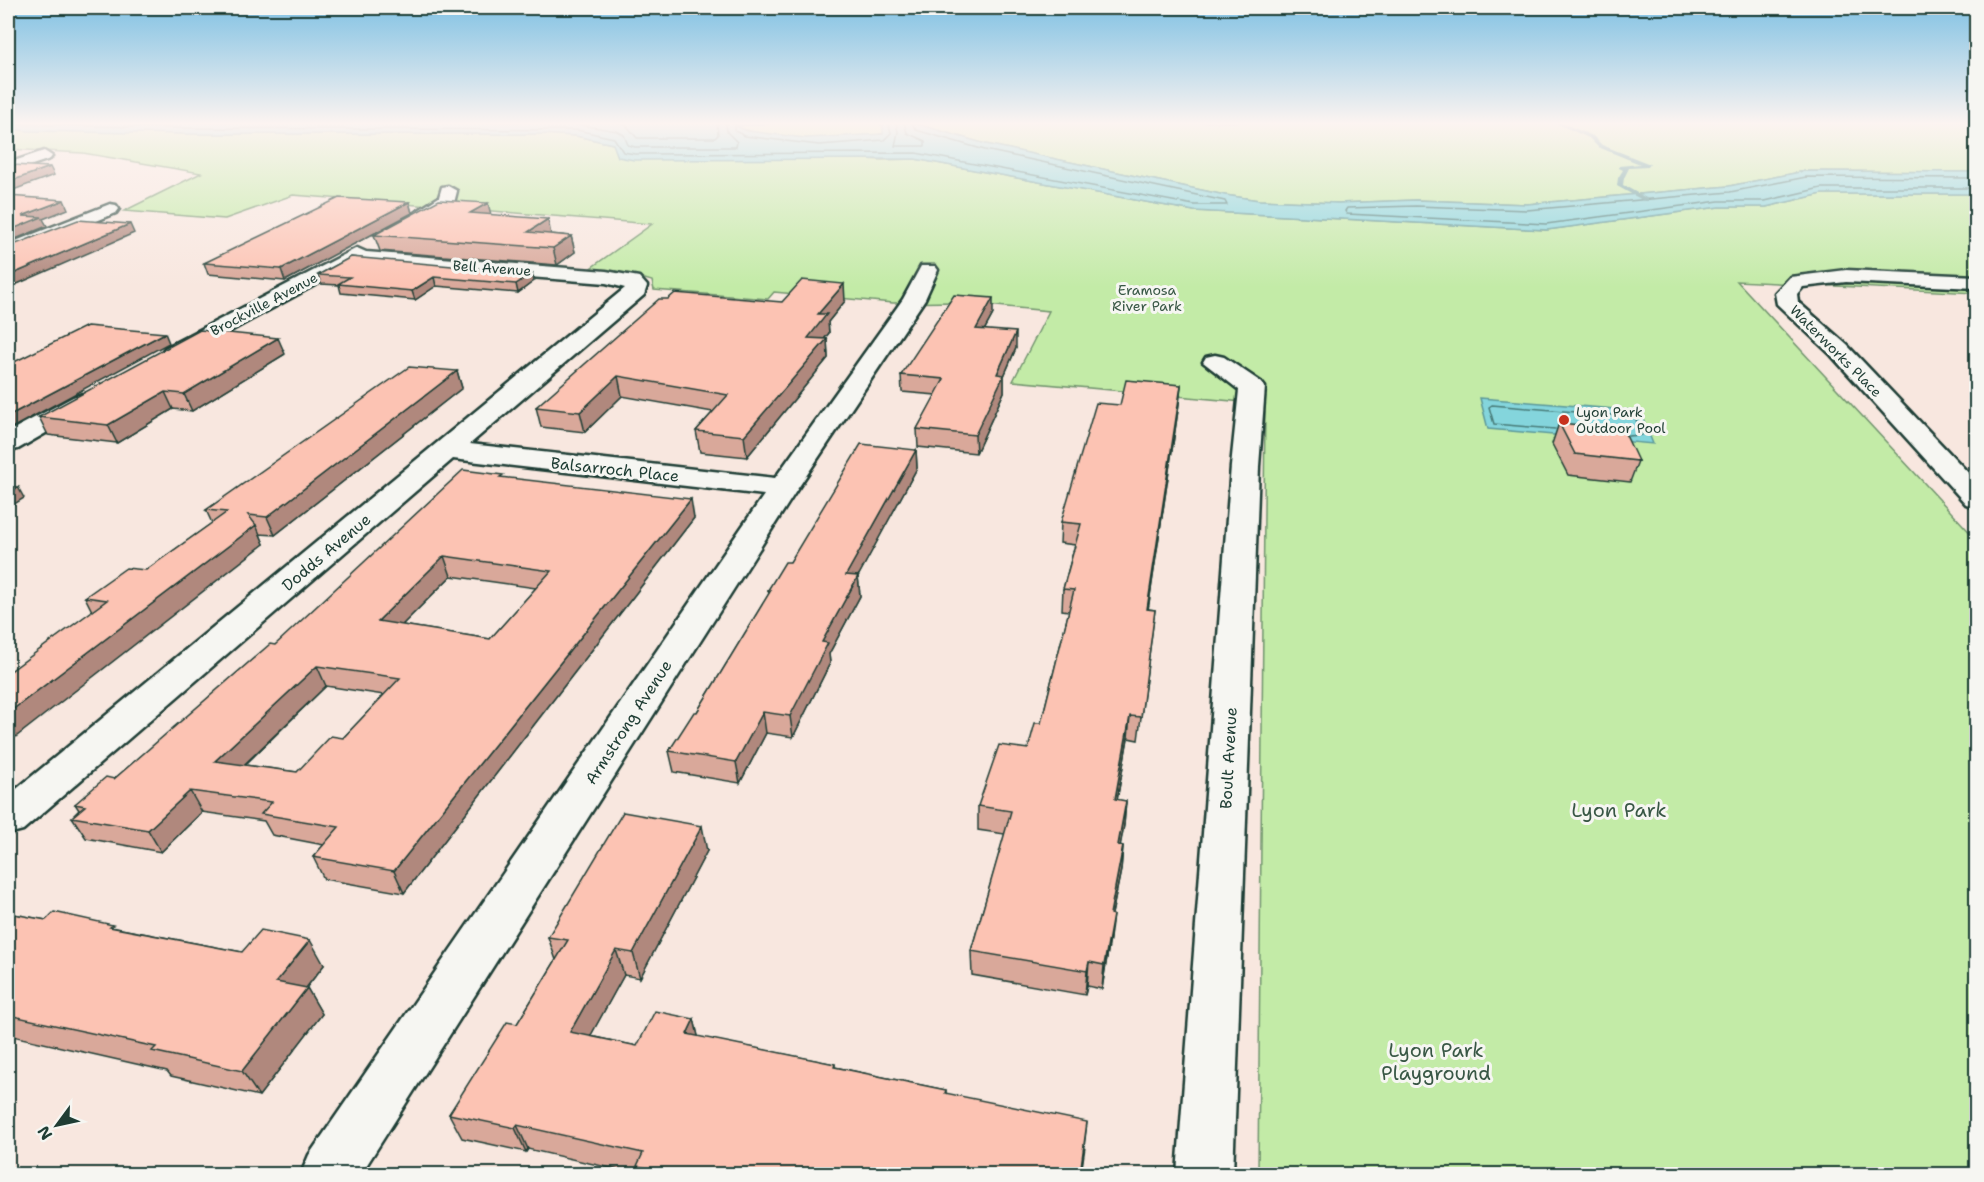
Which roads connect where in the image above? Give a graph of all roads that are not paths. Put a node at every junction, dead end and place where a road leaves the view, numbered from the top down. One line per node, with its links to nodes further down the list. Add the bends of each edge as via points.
1 (448, 191): 4 (street, Brockville Avenue, via 448,199 435,210)
2 (110, 209): 3 (street)
3 (8, 251)
4 (351, 257): 6 (street, Bell Avenue); 9 (street, Brockville Avenue)
5 (928, 270): 13 (street, Armstrong Avenue, via 914,299)
6 (632, 281): 12 (street, Dodds Avenue, via 636,291)
7 (1977, 282): 14 (street, Waterworks Place, via 1846,276 1797,281 1786,292 1788,304 1839,350)
8 (1215, 362): 17 (street, Boult Avenue, via 1252,387)
9 (153, 364)
10 (101, 392): 11 (street)
11 (8, 443)
12 (448, 450): 13 (street, Balsarroch Place); 15 (street, Dodds Avenue)
13 (783, 488): 16 (street, Armstrong Avenue)
14 (1977, 498)
15 (8, 819)
16 (329, 1174)
17 (1205, 1174)

